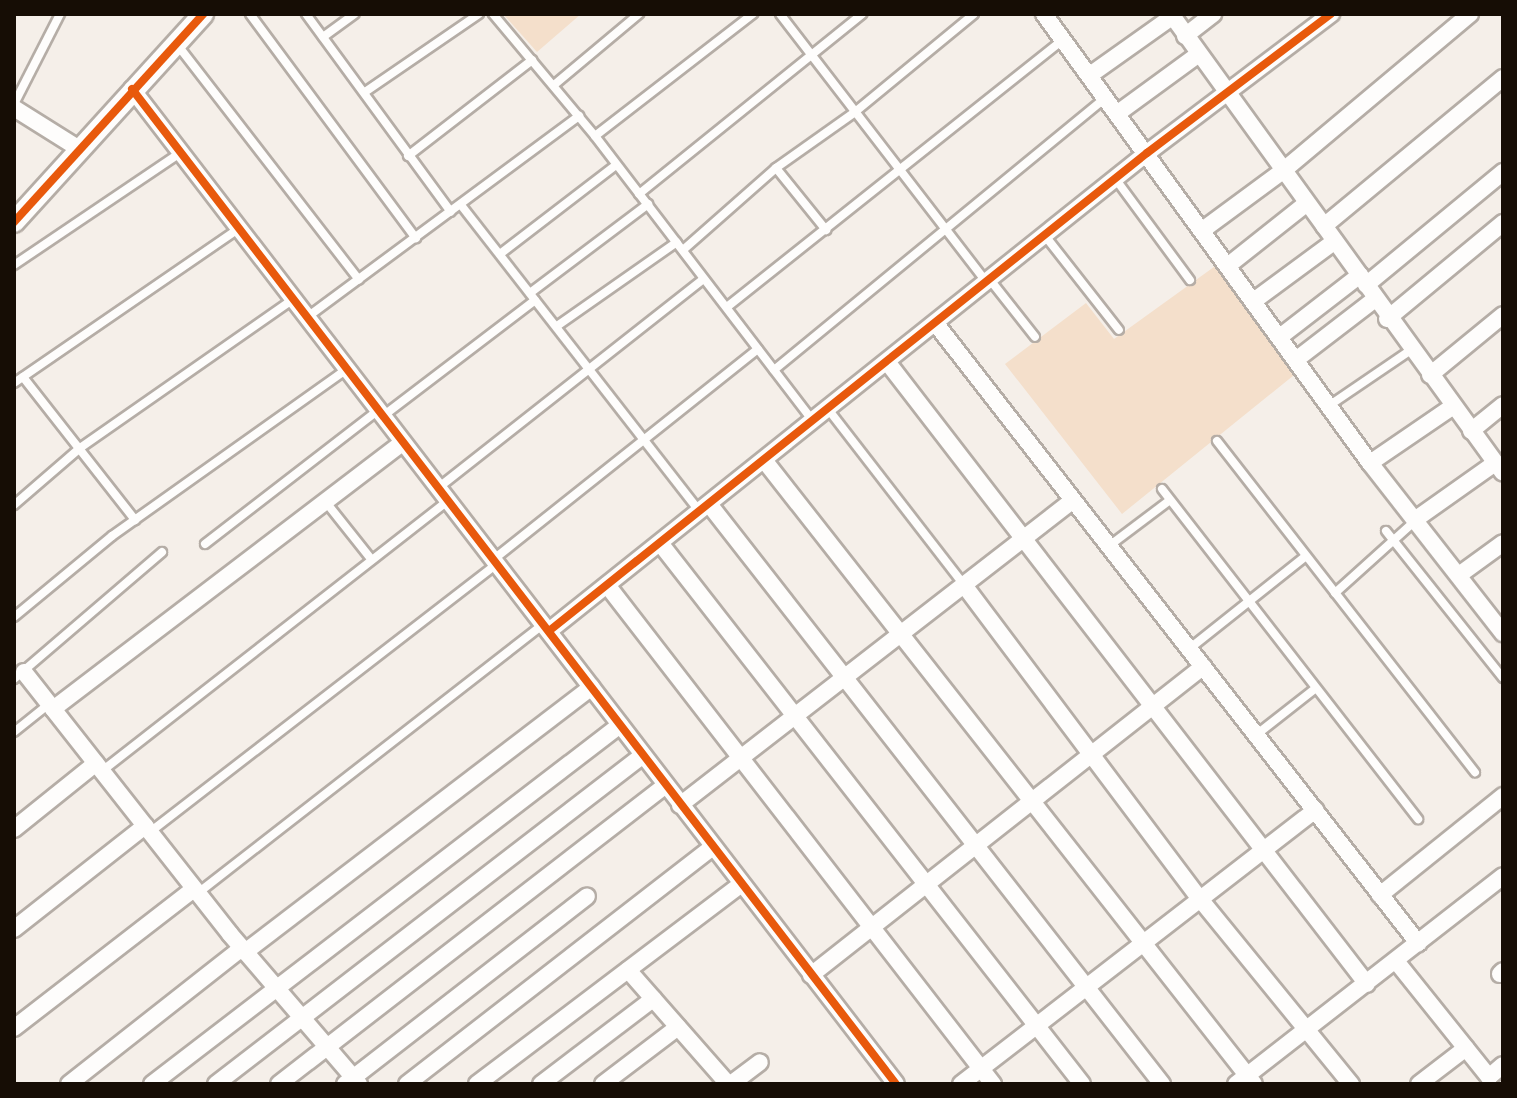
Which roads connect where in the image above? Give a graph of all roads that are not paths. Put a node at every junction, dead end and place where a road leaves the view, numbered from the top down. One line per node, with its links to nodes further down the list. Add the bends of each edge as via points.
1 (60, 14): 32 (lane)
2 (203, 14): 21 (street)
3 (250, 14): 60 (lane)
4 (306, 14): 19 (lane)
5 (355, 14): 19 (lane)
6 (479, 14): 29 (lane)
7 (493, 14): 24 (lane)
8 (639, 14): 27 (lane)
9 (753, 14): 36 (lane)
10 (780, 14): 22 (lane)
11 (862, 14): 22 (lane)
12 (974, 14): 33 (lane)
13 (1045, 14): 20 (street)
14 (1213, 14): 18 (street)
15 (1331, 14): 30 (street)
16 (1470, 14): 43 (street)
17 (1172, 15): 18 (street); 25 (street)
18 (1185, 36): 23 (street)
19 (323, 37): 29 (lane)
20 (1063, 40): 25 (street); 44 (lane)
21 (175, 43): 28 (street); 68 (lane)
22 (810, 54): 33 (lane); 47 (lane)
23 (1199, 54): 30 (street); 34 (street)
24 (532, 60): 27 (lane); 40 (lane)
25 (1090, 75): 31 (street)
26 (1503, 78): 54 (street)
27 (554, 85): 35 (lane)
28 (132, 89): 37 (street); 38 (street)
29 (365, 92): 40 (lane)
30 (1229, 96): 39 (street); 43 (street)
31 (1106, 97): 34 (street); 56 (lane)
32 (14, 106): 37 (street)
33 (855, 112): 42 (lane); 44 (lane)
34 (1118, 113): 39 (street)
35 (579, 116): 36 (lane); 50 (lane)
36 (595, 136): 41 (lane)
37 (81, 150): 52 (street)
38 (180, 153): 55 (street); 66 (lane)
39 (1147, 153): 46 (street); 57 (street)
40 (408, 156): 51 (lane)
41 (616, 165): 47 (lane); 64 (lane)
42 (776, 168): 58 (lane); 63 (lane)
43 (1284, 170): 48 (street); 57 (street)
44 (900, 172): 56 (lane); 58 (lane)
45 (1503, 172): 70 (street)
46 (1117, 181): 59 (street); 69 (lane)
47 (639, 194): 49 (lane)
48 (1307, 203): 54 (street); 65 (street)
49 (648, 204): 62 (lane); 72 (lane)
50 (461, 205): 51 (lane); 64 (lane)
51 (451, 212): 60 (lane)
52 (14, 222)
53 (1503, 223): 79 (street)
54 (1324, 226): 61 (street)
55 (238, 229): 73 (street); 93 (lane)
56 (945, 229): 71 (lane); 91 (lane)
57 (1204, 229): 65 (street)
58 (826, 230): 76 (lane)
59 (1046, 237): 71 (street); 82 (lane)
60 (416, 238): 68 (lane)
61 (1335, 241): 70 (street); 74 (street)
62 (677, 242): 63 (lane); 81 (lane)
63 (683, 250): 67 (lane)
64 (500, 254): 72 (lane)
65 (1230, 264): 74 (street)
66 (14, 265)
67 (704, 279): 76 (lane); 90 (lane)
68 (359, 280): 78 (lane)
69 (1190, 280)
70 (1363, 280): 75 (street); 83 (street)
71 (989, 282): 80 (street); 84 (lane)
72 (533, 297): 81 (lane); 99 (lane)
73 (292, 300): 78 (street); 105 (lane)
74 (1255, 300): 83 (street)
75 (1374, 300): 79 (street); 87 (street)
76 (727, 307): 85 (lane)
77 (1503, 315): 92 (street)
78 (306, 319): 89 (street)
79 (1387, 319): 86 (street)
80 (936, 324): 88 (street); 111 (street)
81 (557, 326): 90 (lane)
82 (1119, 330)
83 (1281, 336): 87 (street)
84 (1035, 337)
85 (758, 349): 91 (lane); 102 (lane)
86 (1411, 350): 92 (street); 95 (lane)
87 (1297, 359): 95 (street)
88 (888, 363): 98 (street); 119 (street)
89 (346, 370): 99 (street); 117 (lane)
90 (590, 370): 102 (lane); 110 (lane)
91 (774, 370): 100 (lane)
92 (1430, 375): 97 (street)
93 (23, 377): 94 (lane); 105 (lane)
94 (14, 383)
95 (1330, 405): 107 (street)
96 (1503, 405): 101 (street)
97 (1452, 407): 101 (street); 107 (street)
98 (828, 409): 100 (street); 131 (lane)
99 (380, 414): 104 (street); 123 (lane)
100 (813, 421): 106 (street)
101 (1471, 431): 108 (street)
102 (644, 441): 115 (lane); 128 (lane)
103 (1217, 441): 126 (lane)
104 (402, 443): 110 (street); 113 (street)
105 (80, 448): 114 (lane); 117 (lane)
106 (764, 460): 115 (street); 137 (street)
107 (1370, 463): 116 (street)
108 (1499, 468): 116 (street)
109 (1162, 489): 112 (lane)
110 (443, 494): 127 (lane); 128 (street)
111 (1073, 500): 119 (street); 124 (street)
112 (1170, 500): 124 (lane); 133 (lane)
113 (325, 501): 127 (lane); 145 (street)
114 (14, 505)
115 (704, 508): 121 (street); 141 (street)
116 (1416, 519): 120 (lane); 129 (street)
117 (135, 520): 134 (lane)
118 (1386, 531): 120 (lane)
119 (1023, 539): 131 (street); 146 (street)
120 (1395, 542): 132 (lane); 142 (lane)
121 (660, 543): 130 (street); 147 (street)
122 (1503, 543): 129 (street)
123 (205, 544)
124 (1109, 546): 138 (street)
125 (162, 552): 140 (lane)
126 (1306, 556): 132 (lane); 133 (lane)
127 (372, 560): 154 (lane)
128 (495, 562): 135 (street); 163 (lane)
129 (1459, 575): 136 (street)
130 (607, 585): 135 (street); 153 (street)
131 (964, 585): 137 (street); 152 (street)
132 (1335, 593): 155 (lane)
133 (1249, 602): 138 (lane); 144 (lane)
134 (14, 617)
135 (546, 627): 143 (street); 170 (lane)
136 (1503, 633)
137 (901, 634): 141 (street); 158 (street)
138 (1189, 649): 139 (street)
139 (1203, 667): 146 (street); 150 (street)
140 (19, 676): 145 (street)
141 (844, 677): 147 (street); 164 (street)
142 (1503, 678)
143 (591, 687): 148 (street); 178 (street)
144 (1316, 688): 150 (lane); 161 (lane)
145 (51, 706): 149 (lane); 154 (street)
146 (1153, 707): 152 (street); 166 (street)
147 (795, 716): 153 (street); 169 (street)
148 (620, 725): 151 (street); 184 (street)
149 (14, 732)
150 (1256, 735): 160 (street)
151 (643, 755): 156 (street); 186 (street)
152 (1091, 756): 158 (street); 173 (street)
153 (740, 758): 159 (street); 174 (street)
154 (99, 767): 162 (street); 163 (street)
155 (1475, 773)
156 (666, 785): 159 (street); 191 (street)
157 (1503, 796): 171 (street)
158 (1032, 802): 164 (street); 176 (street)
159 (680, 805): 165 (street)
160 (1315, 810): 166 (street); 171 (street)
161 (1418, 819)
162 (14, 829)
163 (147, 829): 170 (street); 175 (street)
164 (976, 846): 169 (street); 183 (street)
165 (713, 847): 168 (street); 202 (street)
166 (1263, 850): 173 (street); 182 (street)
167 (1503, 876): 177 (street)
168 (741, 884): 180 (street); 181 (street)
169 (926, 884): 174 (street); 187 (street)
170 (196, 891): 178 (street); 189 (street)
171 (1380, 895): 177 (street)
172 (587, 896): 197 (street)
173 (1200, 899): 176 (street); 190 (street)
174 (872, 927): 181 (street); 195 (street)
175 (14, 929)
176 (1143, 943): 183 (street); 196 (street)
177 (1418, 943): 179 (street)
178 (243, 950): 184 (street); 198 (street)
179 (1396, 961): 182 (street); 192 (street)
180 (628, 970): 185 (street); 203 (street)
181 (811, 975): 207 (street)
182 (1367, 984): 190 (street)
183 (1086, 987): 187 (street); 211 (street)
184 (276, 988): 186 (street); 199 (street)
185 (653, 999): 188 (street); 204 (street)
186 (301, 1017): 191 (street); 200 (street)
187 (1036, 1026): 195 (street); 210 (street)
188 (678, 1027): 205 (street); 206 (street)
189 (14, 1028)
190 (1307, 1030): 196 (street); 212 (street)
191 (327, 1047): 197 (street); 201 (street)
192 (1466, 1048): 194 (street, via 1489,1077); 213 (street)
193 (760, 1062): 206 (street)
194 (1503, 1065)
195 (981, 1068): 208 (street); 209 (street)
196 (1245, 1081)
197 (352, 1082)
198 (69, 1084)
199 (152, 1084)
200 (216, 1084)
201 (279, 1084)
202 (407, 1084)
203 (477, 1084)
204 (541, 1084)
205 (603, 1084)
206 (730, 1084)
207 (896, 1084)
208 (961, 1084)
209 (993, 1084)
210 (1082, 1084)
211 (1162, 1084)
212 (1351, 1084)
213 (1419, 1084)

